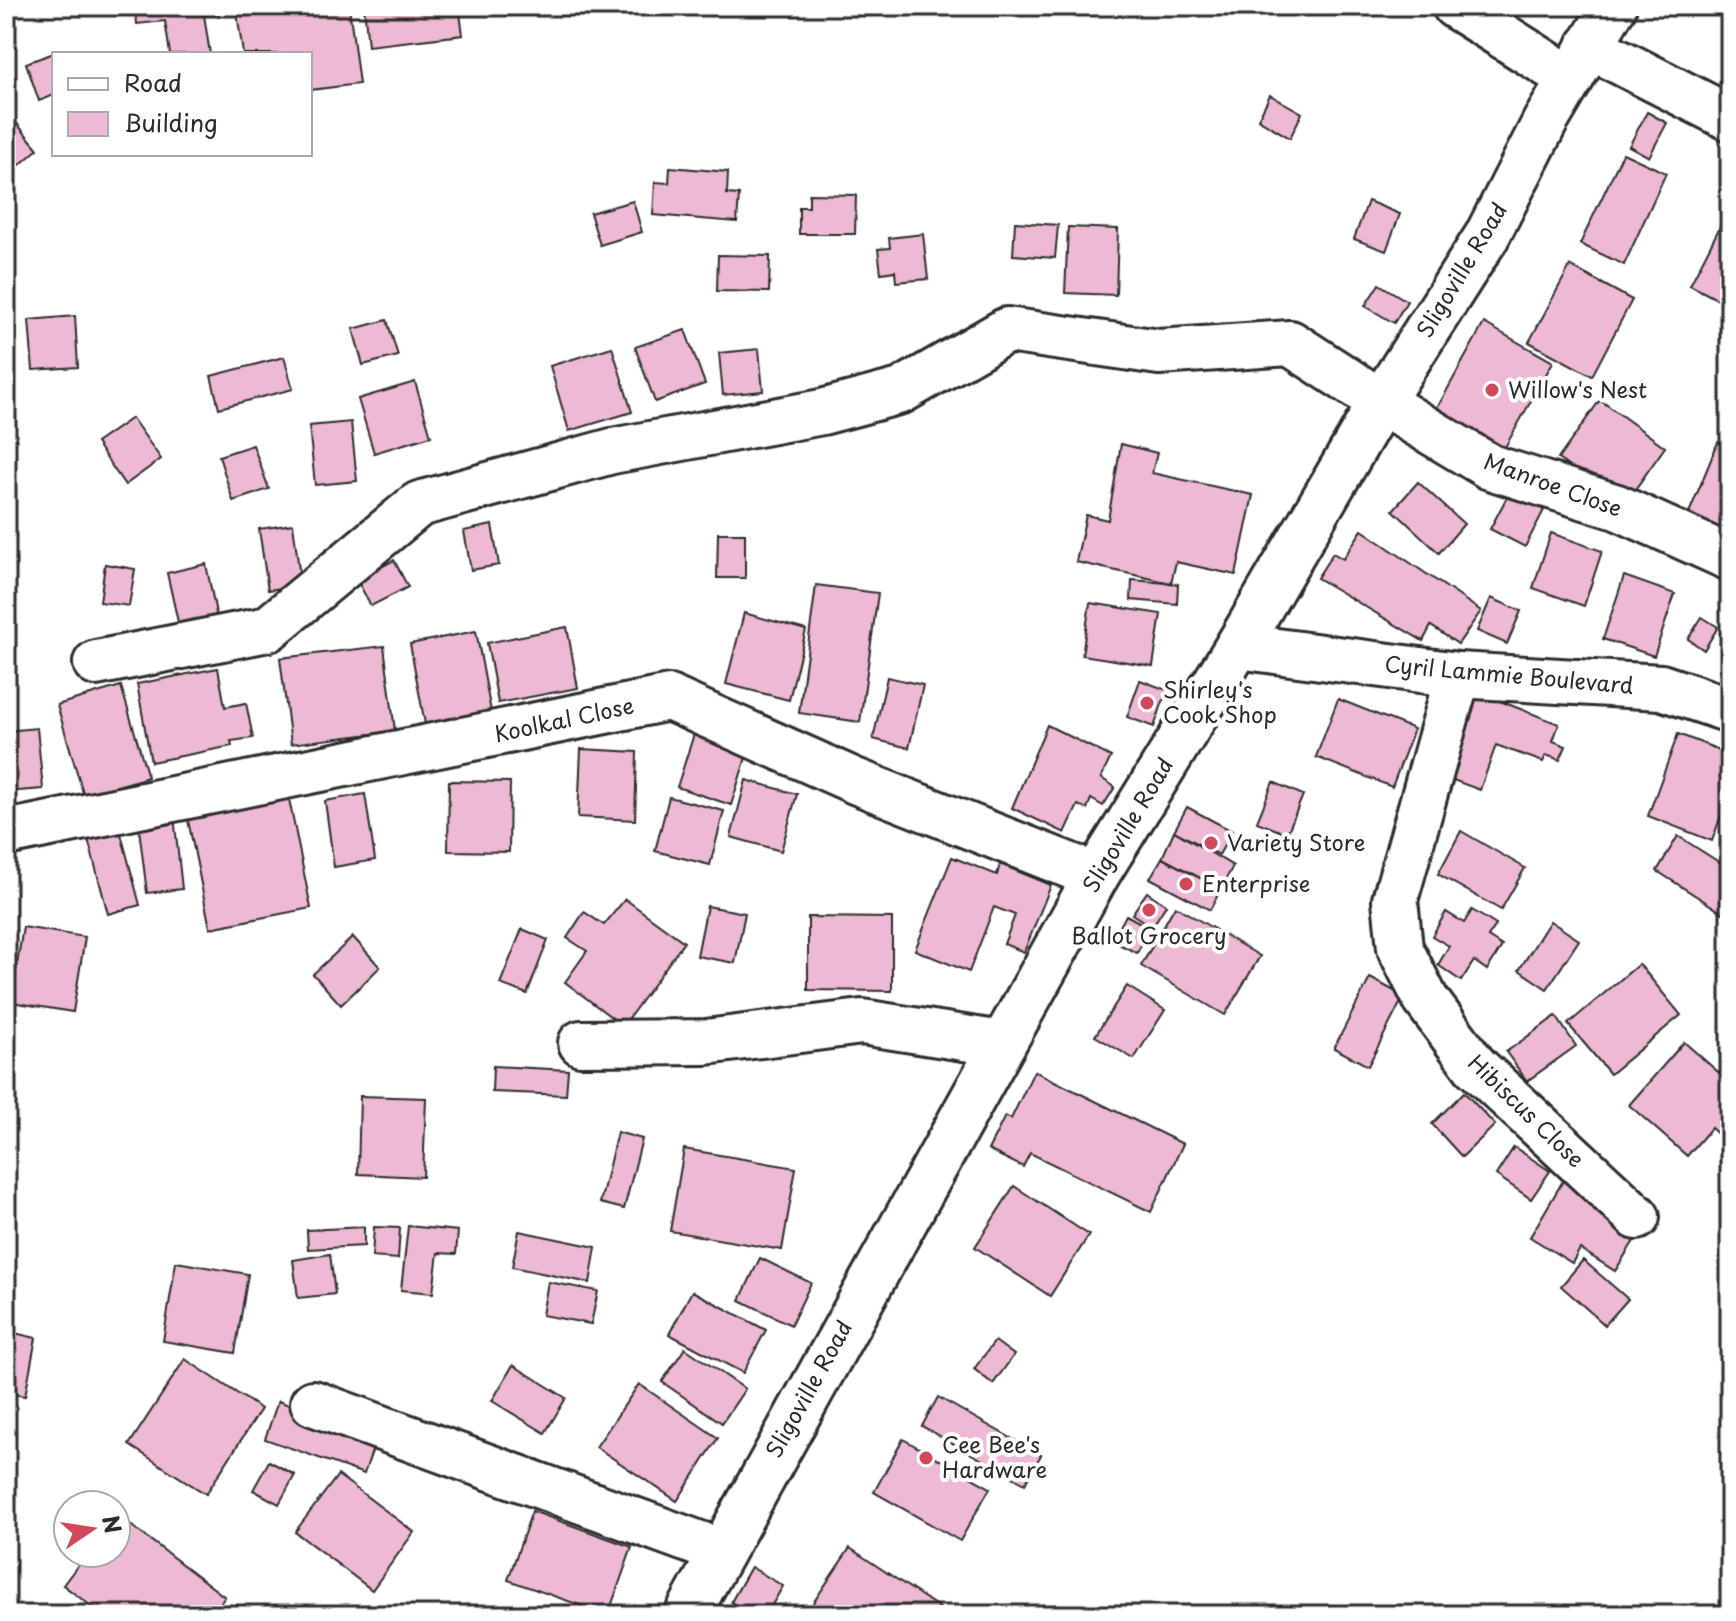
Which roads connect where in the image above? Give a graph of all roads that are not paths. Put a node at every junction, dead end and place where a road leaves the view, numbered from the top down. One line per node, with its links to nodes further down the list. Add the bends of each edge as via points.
1 (1455, 6): 3 (street)
2 (1614, 6): 3 (street, Sligoville Road)
3 (1580, 62): 4 (street); 5 (street, Sligoville Road, via 1487,236)
4 (1730, 118)
5 (1381, 402): 6 (street, Manroe Close, via 1490,467 1617,507); 7 (street, Sligoville Road); 8 (street, Manroe Close, via 1290,343 1159,352 1007,330 901,391 822,412 612,451 419,504 268,629)
6 (1730, 558)
7 (1238, 646): 9 (street, Cyril Lammie Boulevard); 12 (street, Sligoville Road)
8 (96, 663)
9 (1458, 675): 10 (street, Cyril Lammie Boulevard, via 1661,687); 15 (street, Hibiscus Close, via 1395,900 1400,948 1426,1000 1475,1066)
10 (1730, 710)
11 (6, 833): 12 (street, Koolkal Close, via 669,698 855,781)
12 (1096, 876): 14 (street, Sligoville Road)
13 (581, 1043): 14 (street, via 706,1042 862,1022)
14 (1002, 1044): 17 (street, Sligoville Road)
15 (1637, 1217)
16 (313, 1403): 17 (street)
17 (719, 1551): 18 (street, Sligoville Road)
18 (687, 1615)

